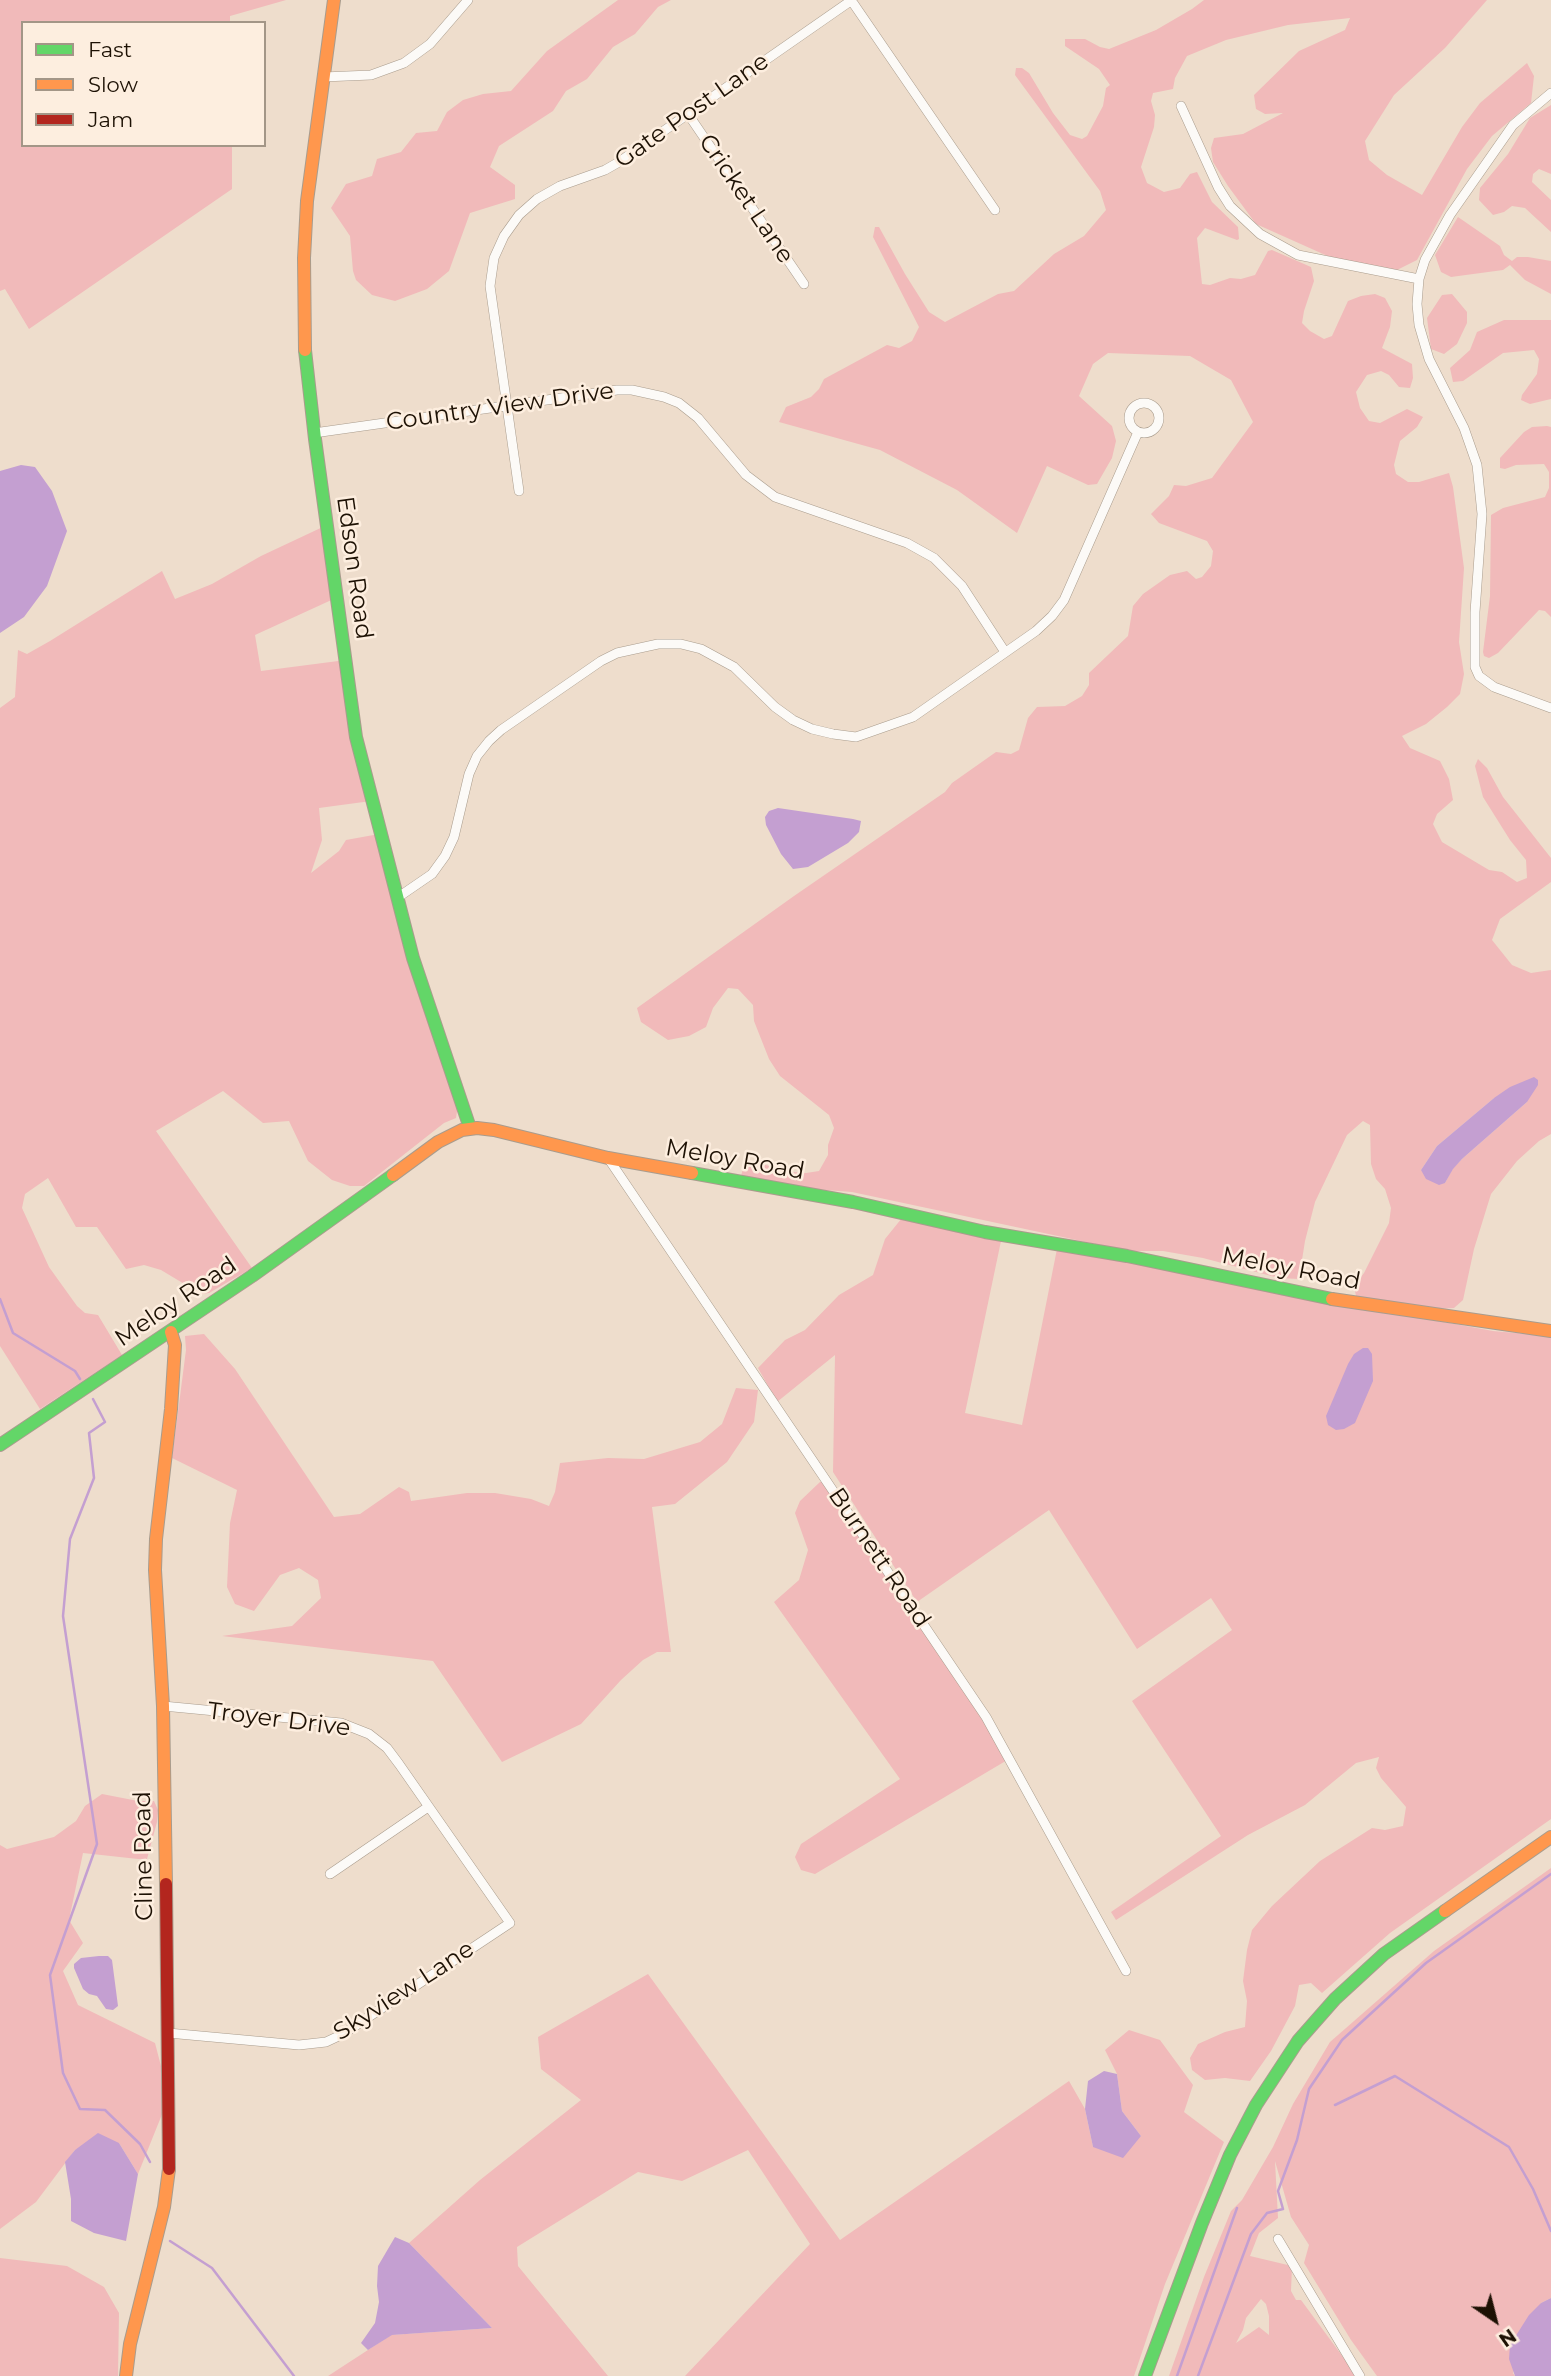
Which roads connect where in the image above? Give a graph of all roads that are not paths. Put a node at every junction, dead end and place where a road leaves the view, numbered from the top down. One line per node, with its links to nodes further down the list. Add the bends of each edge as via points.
1 (334, 0): 4 (street, Edson Road)
2 (468, 0): 4 (street, via 430,44 404,63 371,75)
3 (851, 0): 7 (street, Gate Post Lane); 8 (street)
4 (323, 77): 13 (street, Edson Road, via 304,258 305,345)
5 (1551, 93): 9 (street, via 1513,125 1491,154 1439,234)
6 (1181, 106): 9 (street, via 1218,187 1230,206 1260,234 1298,255)
7 (688, 114): 10 (street, Cricket Lane); 11 (street, Gate Post Lane, via 605,170 537,199 504,236 494,258 491,286)
8 (995, 210)
9 (1419, 279): 16 (street, via 1422,338 1477,465 1482,514 1475,667 1494,687)
10 (804, 284)
11 (506, 406): 13 (street, Country View Drive); 14 (street, Gate Post Lane); 15 (street, Country View Drive, via 632,390 679,403 698,418 746,475 775,497 907,542 934,558 961,586)
12 (1138, 432): 15 (street, via 1064,600 1036,631)
13 (314, 433): 17 (street, Edson Road, via 356,737)
14 (519, 491)
15 (1005, 652): 17 (street, via 913,717 856,737 812,729 793,720 734,667 701,649 657,644 617,653 489,741 469,774 445,856 432,874)
16 (1551, 708)
17 (397, 898): 18 (street, Edson Road)
18 (470, 1128): 19 (street, Meloy Road); 21 (street, Meloy Road, via 416,1157)
19 (608, 1158): 20 (street, Meloy Road, via 853,1202 1305,1295); 28 (street, Burnett Road, via 986,1717)
20 (1551, 1331)
21 (171, 1332): 22 (street, Meloy Road); 23 (street, Cline Road, via 175,1346 172,1396 155,1570)
22 (0, 1445)
23 (163, 1706): 24 (street, Troyer Drive, via 350,1725 387,1748); 29 (street, Cline Road)
24 (428, 1807): 26 (street); 27 (street, Troyer Drive)
25 (1551, 1837): 32 (street, via 1384,1954 1298,2041 1256,2105 1226,2164)
26 (330, 1874)
27 (485, 1889): 29 (street, Skyview Lane, via 508,1918 506,1927 334,2039 299,2045)
28 (1126, 1971)
29 (167, 2033): 31 (street, Cline Road, via 169,2170)
30 (1278, 2239): 33 (street)
31 (126, 2376)
32 (1145, 2376)
33 (1360, 2376)

